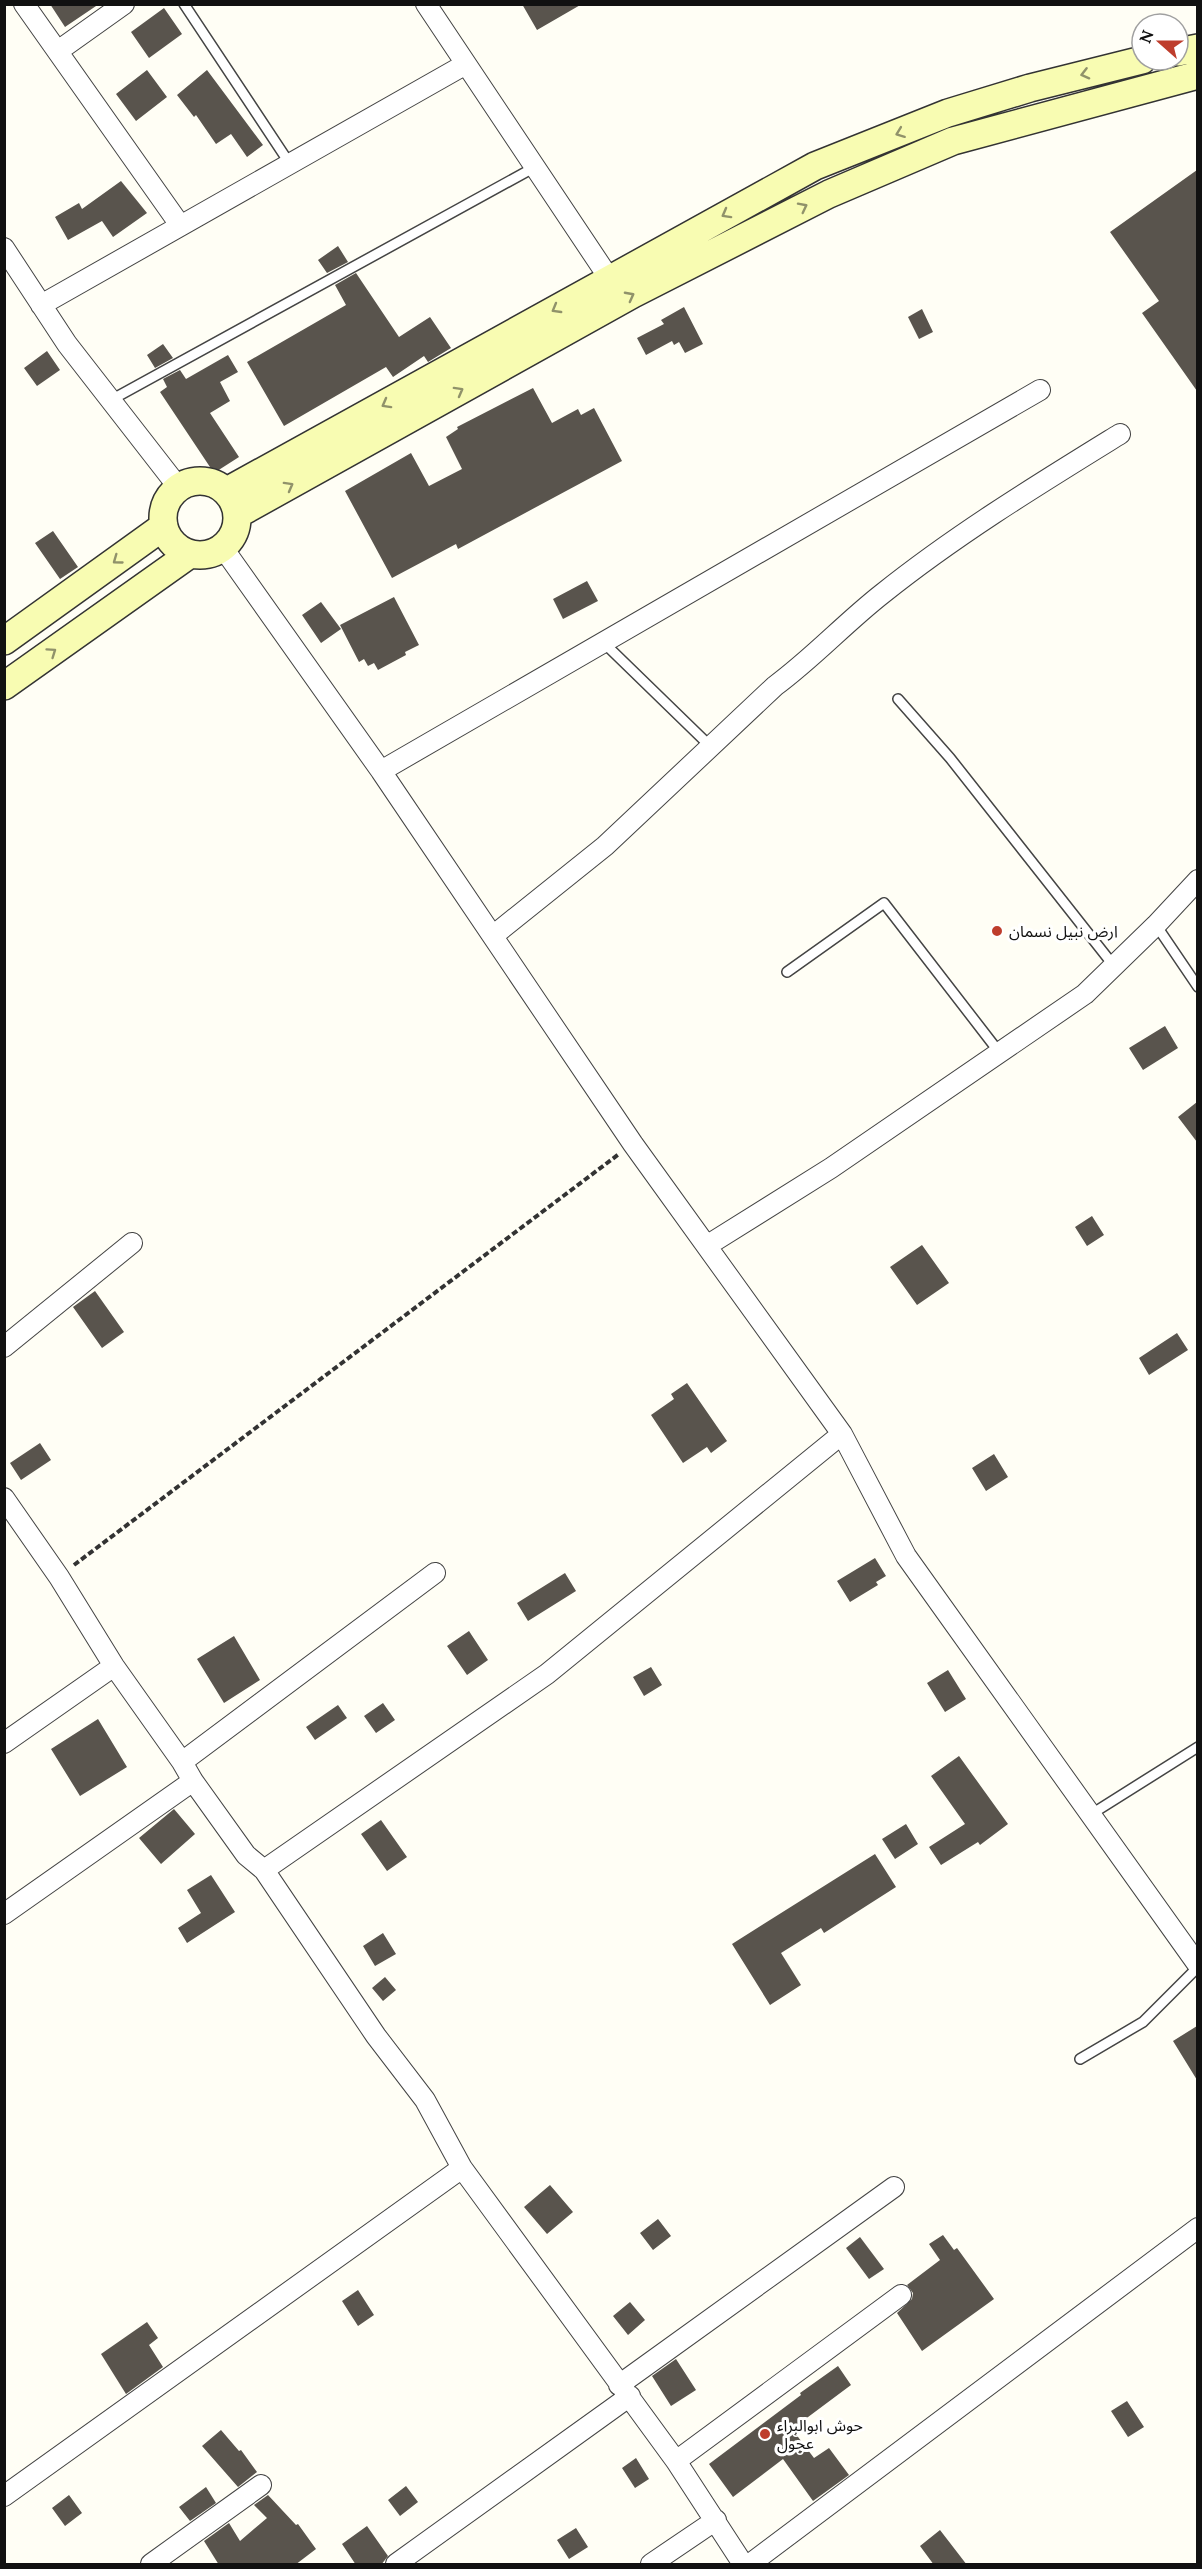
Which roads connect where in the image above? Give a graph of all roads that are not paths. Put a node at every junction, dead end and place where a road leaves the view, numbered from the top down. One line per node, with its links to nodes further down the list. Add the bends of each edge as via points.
1 (24, 4): 5 (street)
2 (124, 4): 5 (street)
3 (184, 4): 9 (lane)
4 (426, 4): 7 (street)
5 (58, 51): 11 (street)
6 (1130, 63): 13 (street, one-way to 13, via 948,114 814,166)
7 (466, 64): 9 (street); 10 (street)
8 (1197, 75): 19 (street, one-way to 8, via 829,194 953,141)
9 (290, 164): 11 (street)
10 (535, 167): 13 (street); 16 (lane)
11 (180, 225): 14 (street)
12 (4, 248): 14 (street)
13 (609, 278): 19 (street, one-way to 19)
14 (41, 305): 16 (street)
15 (1040, 390): 24 (street)
16 (111, 400): 18 (street)
17 (1120, 434): 27 (street, via 987,517 882,594)
18 (179, 488): 19 (street, via 208,481); 20 (street, via 165,505)
19 (232, 503): 21 (street, via 237,527)
20 (164, 526): 22 (street, via 173,544); 23 (street, one-way to 23)
21 (223, 548): 22 (street); 28 (street)
22 (190, 554): 25 (street, one-way to 22)
23 (4, 640)
24 (602, 641): 27 (lane); 28 (street)
25 (4, 686)
26 (898, 699): 32 (lane, via 950,758)
27 (710, 746): 31 (street, via 604,846)
28 (381, 771): 31 (street)
29 (1197, 880): 30 (street)
30 (1156, 925): 32 (street); 34 (lane)
31 (494, 935): 37 (street, via 633,1144)
32 (1114, 966): 35 (street, via 1085,994)
33 (787, 972): 35 (lane, via 884,903)
34 (1197, 987)
35 (999, 1052): 37 (street, via 831,1168)
36 (132, 1243): 38 (street)
37 (708, 1245): 39 (street)
38 (4, 1347)
39 (842, 1434): 47 (street, via 906,1556); 48 (street, via 547,1674)
40 (4, 1498): 42 (street, via 59,1576)
41 (435, 1573): 45 (street)
42 (114, 1666): 43 (street); 45 (street)
43 (4, 1743)
44 (1197, 1747): 47 (lane)
45 (183, 1762): 46 (street)
46 (193, 1781): 48 (street, via 246,1855); 49 (street)
47 (1090, 1815): 50 (street)
48 (264, 1870): 52 (street, via 376,2036 425,2100)
49 (4, 1914)
50 (1197, 1966): 51 (lane, via 1143,2022)
51 (1080, 2059)
52 (462, 2168): 56 (street); 59 (street)
53 (894, 2187): 56 (street)
54 (1197, 2228): 65 (street)
55 (901, 2295): 57 (street)
56 (625, 2390): 57 (street); 62 (street)
57 (676, 2461): 60 (street)
58 (261, 2485): 61 (street)
59 (4, 2496)
60 (716, 2520): 63 (street); 64 (street)
61 (151, 2565)
62 (396, 2565)
63 (651, 2565)
64 (743, 2565)
65 (750, 2565)

